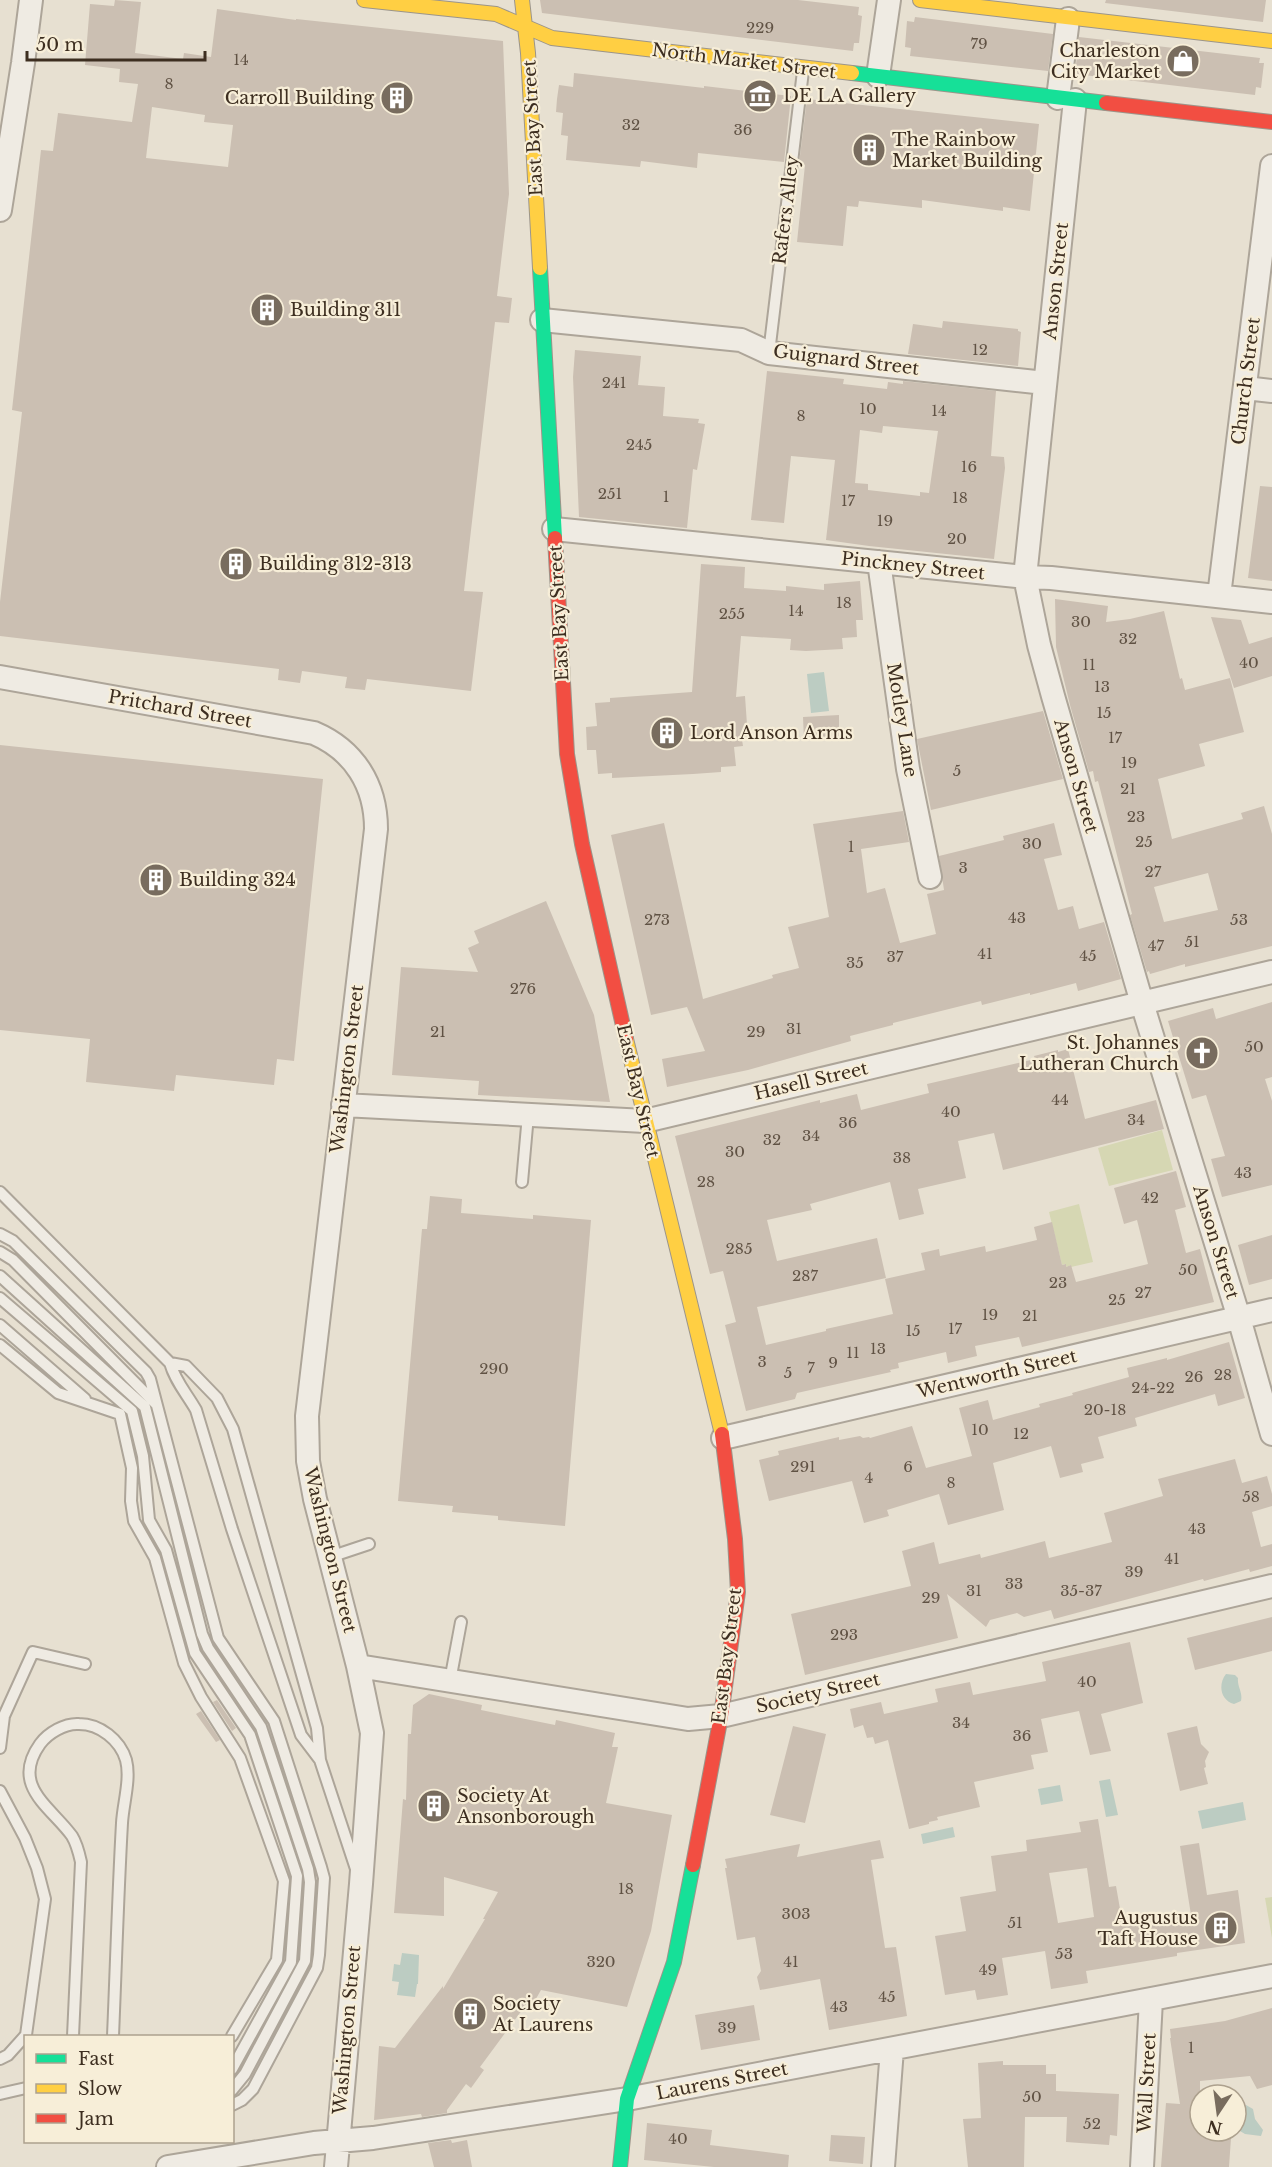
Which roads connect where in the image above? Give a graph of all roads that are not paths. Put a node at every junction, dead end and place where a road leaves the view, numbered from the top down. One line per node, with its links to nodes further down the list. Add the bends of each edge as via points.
1 (31, 0): 14 (street)
2 (364, 0): 7 (street, North Market Street, via 496,14)
3 (522, 0): 7 (street, East Bay Street)
4 (889, 0): 10 (street)
5 (920, 0): 6 (street)
6 (1068, 19): 8 (street); 11 (street, Anson Street)
7 (526, 27): 9 (street, North Market Street, via 552,38); 15 (street, East Bay Street)
8 (1272, 41)
9 (803, 68): 10 (street, North Market Street); 16 (lane, Rafers Alley)
10 (878, 76): 11 (street, North Market Street)
11 (1067, 99): 12 (street, North Market Street); 17 (street, Anson Street)
12 (1272, 122)
13 (1272, 166): 18 (street, Church Street)
14 (0, 210)
15 (542, 320): 16 (street, Guignard Street, via 741,340); 20 (street, East Bay Street)
16 (769, 352): 17 (street, Guignard Street)
17 (1045, 383): 22 (street, Anson Street)
18 (1245, 388): 19 (street); 23 (street, Church Street)
19 (1272, 391)
20 (554, 529): 21 (street, Pinckney Street); 32 (street, East Bay Street, via 567,754 582,844)
21 (879, 562): 22 (street, Pinckney Street); 27 (street, Motley Lane, via 908,769)
22 (1025, 577): 23 (street, Pinckney Street); 29 (street, Anson Street, via 1039,645)
23 (1219, 596): 24 (street, Pinckney Street)
24 (1272, 602)
25 (0, 677): 26 (street, Pritchard Street, via 314,733 329,739)
26 (351, 759): 30 (street, Washington Street, via 369,784 376,829)
27 (930, 877)
28 (1272, 972): 29 (street, Hasell Street)
29 (1142, 1003): 32 (street, Hasell Street); 40 (street, Anson Street)
30 (343, 1105): 31 (street, Hasell Street); 49 (street, Washington Street, via 307,1416 308,1461)
31 (528, 1115): 32 (street, Hasell Street); 33 (lane)
32 (645, 1121): 47 (street, East Bay Street)
33 (522, 1182)
34 (0, 1192): 43 (lane)
35 (0, 1234): 45 (lane, via 13,1241 146,1371)
36 (0, 1252): 45 (lane, via 13,1260)
37 (0, 1276): 71 (lane, via 145,1407 202,1634 261,1727 308,1869 304,1960 245,2074)
38 (0, 1298): 69 (lane, via 132,1411 143,1456 149,1520 166,1550 195,1653 250,1735 297,1876 291,1962)
39 (1272, 1310): 40 (street, Wentworth Street)
40 (1239, 1318): 46 (street, Anson Street); 47 (street, Wentworth Street)
41 (0, 1325): 44 (lane)
42 (0, 1345): 44 (lane, via 58,1392)
43 (170, 1363): 57 (lane, via 174,1377 196,1410 301,1735); 57 (lane, via 186,1366 217,1398 233,1429 317,1728)
44 (90, 1404): 65 (lane, via 120,1414 132,1468 134,1521 155,1558 184,1663 240,1758 284,1881 277,1960)
45 (157, 1404): 74 (lane, via 218,1638 274,1721 324,1878 317,1968 253,2089)
46 (1272, 1434)
47 (723, 1438): 55 (street, East Bay Street, via 738,1592)
48 (369, 1544): 49 (lane)
49 (330, 1557): 53 (street, Washington Street)
50 (1272, 1586): 55 (street, Society Street)
51 (461, 1622): 54 (lane)
52 (85, 1664): 56 (lane, via 33,1652 4,1716)
53 (358, 1666): 54 (street, Society Street); 59 (street, Washington Street, via 372,1733)
54 (450, 1681): 55 (street, Society Street, via 688,1719)
55 (721, 1716): 73 (street, East Bay Street, via 674,1962)
56 (0, 1748)
57 (320, 1760): 59 (lane)
58 (0, 1791): 62 (lane, via 29,1848 45,1899)
59 (361, 1884): 75 (street, Washington Street)
60 (1272, 1976): 61 (street, Laurens Street)
61 (1151, 2000): 67 (street, Laurens Street); 81 (street, Wall Street)
62 (26, 2035)
63 (73, 2035): 64 (lane, via 81,1862 73,1838 38,1799 30,1774 35,1750 43,1739 78,1724 102,1730 117,1743 126,1762)
64 (113, 2035)
65 (233, 2035)
66 (24, 2037): 68 (lane)
67 (891, 2049): 73 (street, Laurens Street); 80 (street)
68 (0, 2059)
69 (234, 2064)
70 (24, 2088): 72 (lane)
71 (234, 2088)
72 (0, 2094)
73 (627, 2099): 75 (street, Laurens Street); 79 (street, East Bay Street)
74 (234, 2104)
75 (337, 2141): 76 (street, Laurens Street, via 314,2143); 78 (street, Washington Street)
76 (248, 2161): 77 (street, Laurens Street)
77 (168, 2167)
78 (336, 2167)
79 (620, 2167)
80 (883, 2167)
81 (1142, 2167)

